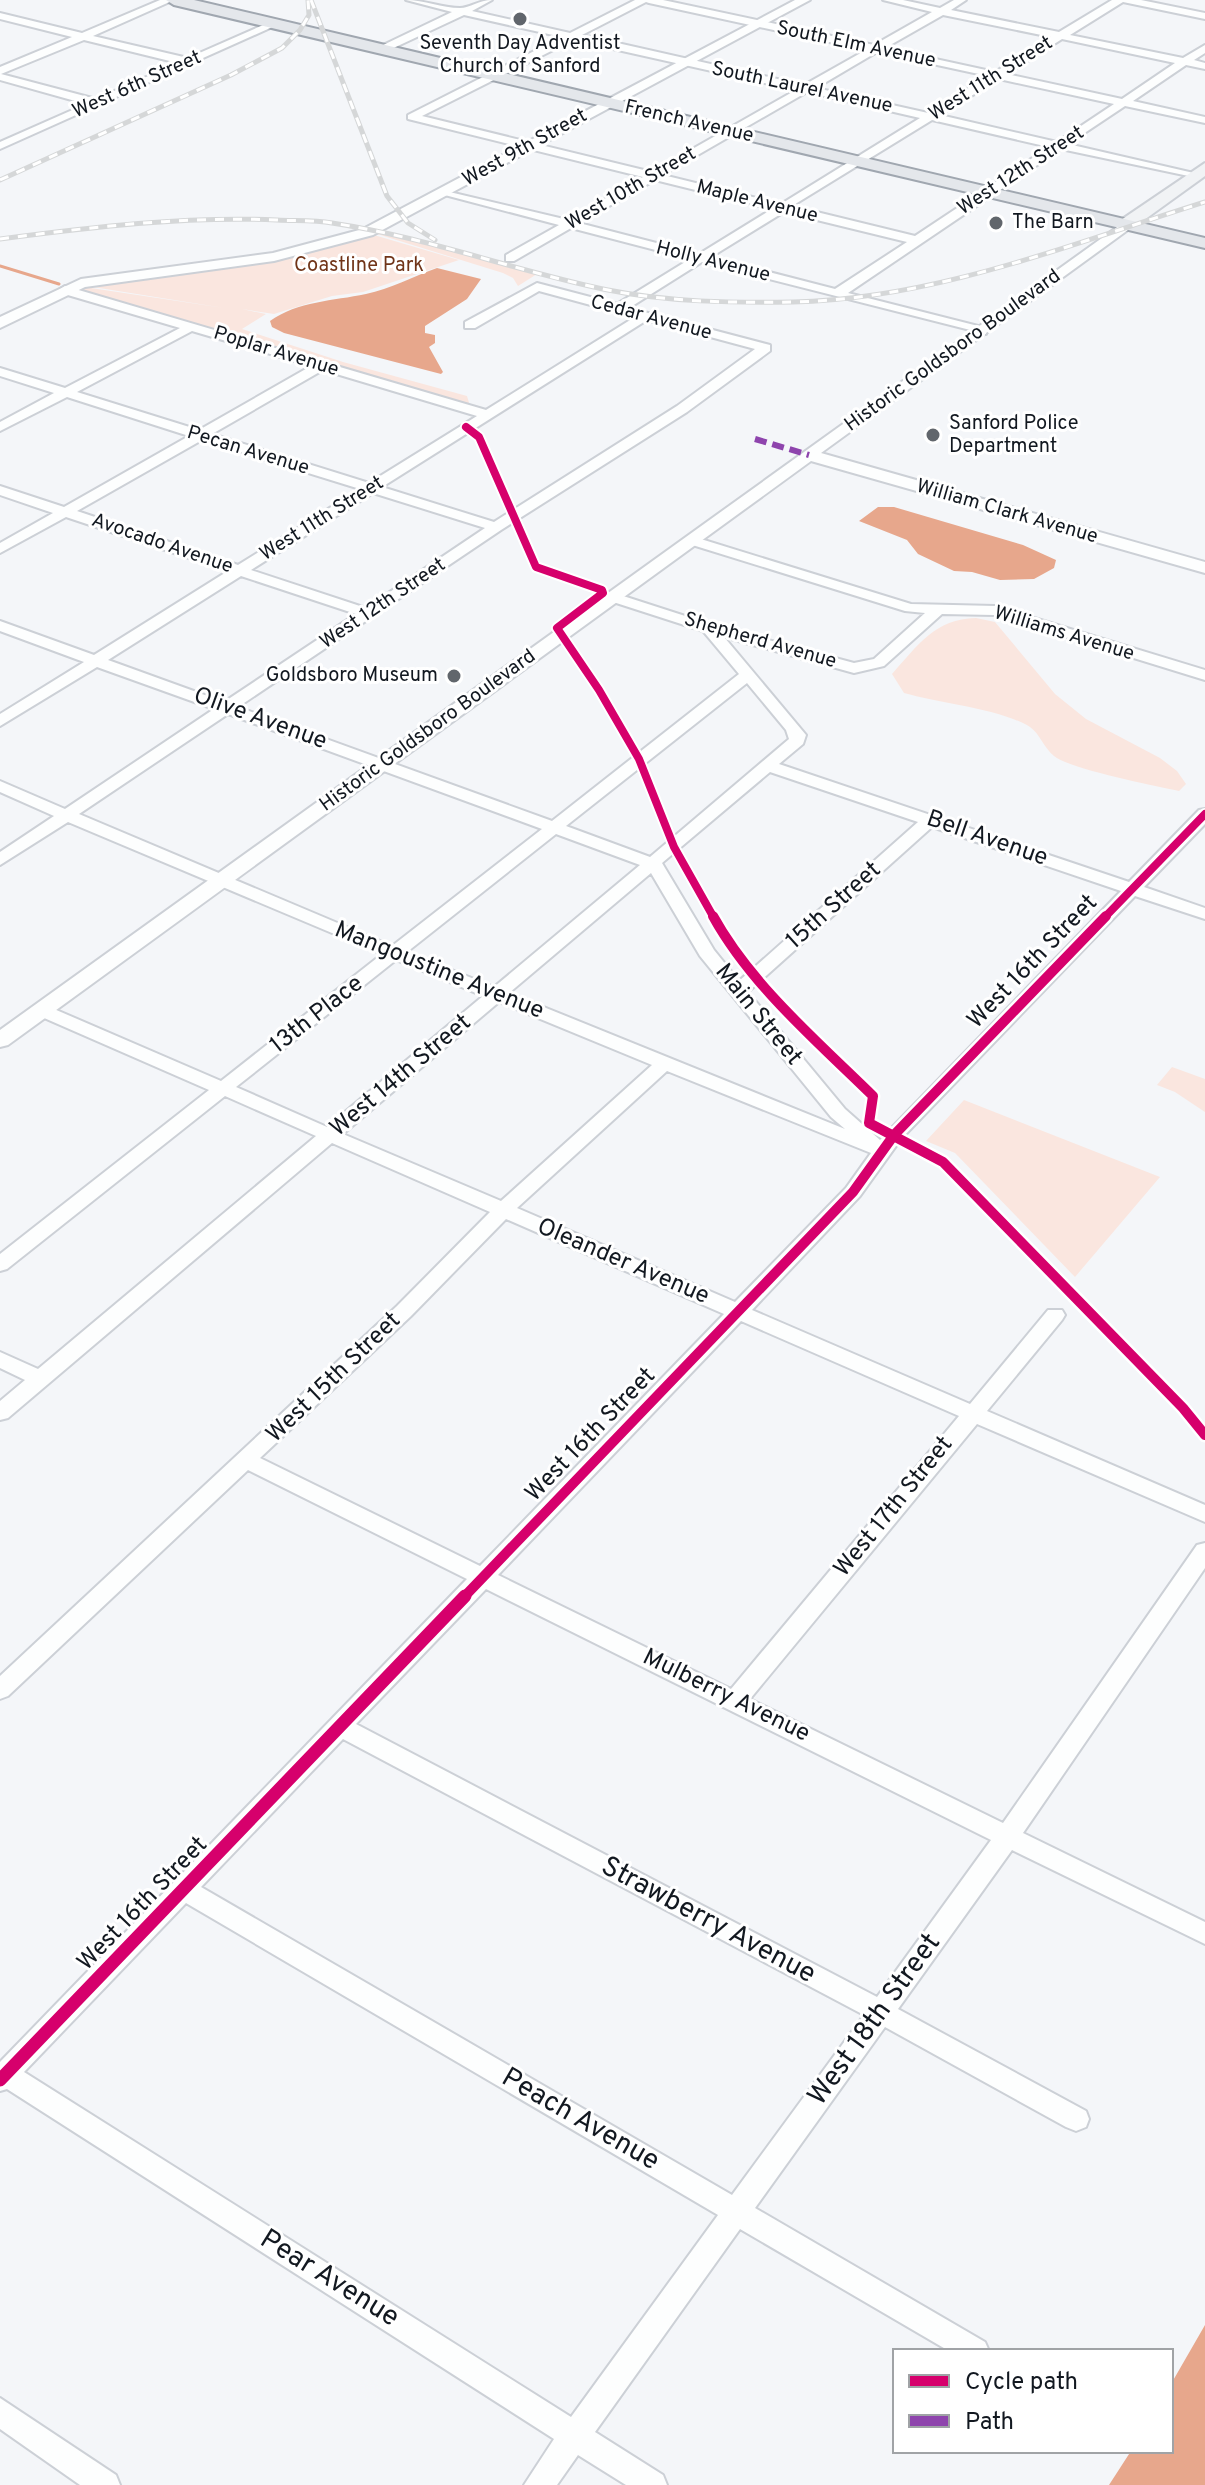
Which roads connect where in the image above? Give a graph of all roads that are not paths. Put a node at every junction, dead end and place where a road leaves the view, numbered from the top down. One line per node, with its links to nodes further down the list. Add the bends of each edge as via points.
1 (171, 0): 14 (main road, French Avenue); 18 (street)
2 (411, 0): 11 (street, South Laurel Avenue)
3 (487, 0): 11 (street)
4 (646, 0): 15 (street, South Elm Avenue); 16 (street)
5 (804, 0): 15 (street, West 9th Street)
6 (888, 0): 10 (street)
7 (961, 0): 10 (street, West 10th Street)
8 (1119, 0): 17 (street, West 11th Street)
9 (1126, 0): 13 (street)
10 (942, 11): 17 (street); 21 (street, West 10th Street)
11 (462, 12): 16 (street, South Laurel Avenue); 20 (street)
12 (0, 16): 18 (street)
13 (1205, 16)
14 (274, 24): 20 (main road, French Avenue); 22 (street, West 6th Street)
15 (758, 24): 21 (street, South Elm Avenue); 24 (street, West 9th Street)
16 (572, 36): 24 (street, South Laurel Avenue); 27 (street)
17 (1060, 36): 23 (street); 28 (street, West 11th Street)
18 (82, 37): 22 (street); 26 (street)
19 (1205, 48): 23 (street, West 12th Street)
20 (383, 49): 27 (main road, French Avenue)
21 (875, 49): 28 (street, South Elm Avenue); 30 (street, West 10th Street)
22 (189, 62): 31 (street, West 6th Street)
23 (1185, 62): 25 (street); 33 (street, West 12th Street)
24 (686, 63): 30 (street, South Laurel Avenue); 32 (street, West 9th Street)
25 (1205, 66)
26 (0, 71)
27 (494, 75): 32 (main road, French Avenue); 37 (street, Maple Avenue, via 412,117)
28 (998, 75): 33 (street, South Elm Avenue); 34 (street, West 11th Street)
29 (0, 77): 31 (street)
30 (806, 89): 34 (street, South Laurel Avenue); 36 (street, West 10th Street)
31 (97, 103): 38 (street, West 6th Street)
32 (610, 103): 36 (main road, French Avenue); 37 (street, West 9th Street)
33 (1124, 103): 35 (street, South Elm Avenue); 39 (street, West 12th Street)
34 (930, 117): 39 (street, South Laurel Avenue); 40 (street, West 11th Street)
35 (1205, 120)
36 (732, 131): 40 (main road, French Avenue); 42 (street, West 10th Street)
37 (529, 145): 42 (street, Maple Avenue); 43 (street, West 9th Street)
38 (0, 146)
39 (1058, 146): 41 (street, South Laurel Avenue); 44 (street, West 12th Street)
40 (858, 161): 44 (main road, French Avenue); 45 (street, West 11th Street)
41 (1199, 172): 47 (main road)
42 (653, 176): 45 (street, Maple Avenue); 46 (street, West 10th Street)
43 (445, 192): 46 (street, Holly Avenue); 52 (street, West 9th Street, via 368,232 274,257 99,280)
44 (989, 192): 47 (main road, French Avenue); 48 (street, West 12th Street)
45 (781, 208): 48 (street, Maple Avenue); 51 (street, West 11th Street)
46 (569, 224): 50 (street, West 10th Street); 51 (street, Holly Avenue)
47 (1127, 224): 49 (main road, French Avenue); 59 (street, Historic Goldsboro Boulevard)
48 (915, 240): 53 (street, West 12th Street)
49 (1205, 243)
50 (510, 258)
51 (700, 258): 53 (street, Holly Avenue); 54 (street, West 11th Street)
52 (65, 290): 56 (street, West 9th Street); 58 (street, Poplar Avenue)
53 (837, 294): 59 (street, Holly Avenue)
54 (618, 309): 55 (street, Cedar Avenue); 57 (street, Cedar Avenue, via 537,287)
55 (645, 316): 60 (street, Cedar Avenue); 64 (street, West 11th Street)
56 (0, 323)
57 (470, 325)
58 (191, 327): 61 (street, Poplar Avenue); 63 (street)
59 (981, 331): 67 (street, Historic Goldsboro Boulevard)
60 (765, 348): 71 (street, West 12th Street, via 682,409)
61 (321, 366): 64 (street, Poplar Avenue); 66 (street)
62 (0, 372): 63 (street, Pecan Avenue)
63 (66, 393): 65 (street); 66 (street, Pecan Avenue)
64 (486, 414): 68 (street, West 11th Street)
65 (0, 427)
66 (199, 436): 68 (street, Pecan Avenue); 70 (street)
67 (809, 455): 72 (street, Historic Goldsboro Boulevard); 74 (street, William Clark Avenue)
68 (371, 489): 71 (street, Pecan Avenue); 75 (street, West 11th Street)
69 (0, 490): 70 (street, Avocado Avenue)
70 (67, 512): 73 (street); 75 (street, Avocado Avenue)
71 (496, 527): 78 (street, West 12th Street)
72 (691, 540): 76 (street, Historic Goldsboro Boulevard); 77 (street, Williams Avenue, via 910,608)
73 (0, 549)
74 (1205, 568)
75 (240, 570): 78 (street, Avocado Avenue); 81 (street, West 11th Street)
76 (612, 597): 80 (street, Shepherd Avenue); 86 (street, Historic Goldsboro Boulevard)
77 (937, 610): 80 (street, Shepherd Avenue, via 879,663 862,668); 82 (street, Williams Avenue, via 995,611)
78 (369, 614): 84 (street, West 12th Street)
79 (0, 626): 81 (street, Olive Avenue)
80 (708, 628): 83 (street)
81 (96, 661): 84 (street, Olive Avenue); 85 (street, West 11th Street)
82 (1205, 675)
83 (746, 676): 87 (street, West 14th Street, via 798,735); 92 (street, 13th Place)
84 (230, 708): 86 (street, Olive Avenue); 89 (street, West 12th Street)
85 (0, 721)
86 (382, 763): 92 (street, Olive Avenue); 95 (street, Historic Goldsboro Boulevard)
87 (769, 766): 91 (street, Bell Avenue); 94 (street, West 14th Street)
88 (0, 786): 89 (street, Mangoustine Avenue)
89 (69, 814): 93 (street, West 12th Street); 95 (street, Mangoustine Avenue)
90 (1205, 814): 96 (street, West 16th Street)
91 (930, 820): 96 (street, Bell Avenue); 99 (street, 15th Street)
92 (554, 826): 94 (street, Olive Avenue); 98 (street, 13th Place)
93 (0, 860)
94 (654, 864): 99 (street, Main Street, via 706,952); 100 (street, West 14th Street)
95 (219, 882): 98 (street, Mangoustine Avenue); 101 (street, Historic Goldsboro Boulevard)
96 (1131, 888): 97 (street, Bell Avenue); 106 (street, West 16th Street)
97 (1205, 914)
98 (396, 953): 100 (street, Mangoustine Avenue); 104 (street, 13th Place)
99 (738, 992): 106 (street, Main Street, via 838,1113)
100 (497, 995): 103 (street, Mangoustine Avenue); 105 (street, West 14th Street)
101 (41, 1010): 102 (street, Historic Goldsboro Boulevard); 104 (street, Oleander Avenue)
102 (0, 1040)
103 (665, 1063): 106 (street, Mangoustine Avenue); 107 (street, West 15th Street)
104 (222, 1089): 105 (street, Oleander Avenue); 108 (street, 13th Place)
105 (330, 1135): 107 (street, Oleander Avenue); 112 (street, West 14th Street)
106 (881, 1151): 109 (street, West 16th Street, via 853,1192)
107 (502, 1211): 109 (street, Oleander Avenue); 115 (street, West 15th Street)
108 (0, 1264)
109 (738, 1310): 114 (street, Oleander Avenue); 118 (street, West 16th Street)
110 (1055, 1315): 114 (street, West 17th Street)
111 (0, 1359): 112 (street)
112 (40, 1379): 113 (street, West 14th Street)
113 (0, 1413)
114 (970, 1414): 116 (street, Oleander Avenue); 120 (street, West 17th Street)
115 (247, 1461): 118 (street, Mulberry Avenue); 119 (street, West 15th Street)
116 (1205, 1514)
117 (1205, 1551): 122 (street, West 18th Street)
118 (484, 1575): 120 (street, Mulberry Avenue); 121 (street, West 16th Street)
119 (0, 1690)
120 (735, 1701): 122 (street, Mulberry Avenue)
121 (339, 1726): 123 (street, West 16th Street); 125 (street, Strawberry Avenue)
122 (1008, 1836): 124 (street, Mulberry Avenue); 125 (street, West 18th Street)
123 (185, 1890): 126 (street, West 16th Street); 128 (street, Peach Avenue)
124 (1205, 1934)
125 (881, 2012): 127 (street, Strawberry Avenue); 128 (street, West 18th Street)
126 (3, 2077): 131 (street, Pear Avenue)
127 (1076, 2119)
128 (737, 2211): 129 (street, Peach Avenue); 131 (street, West 18th Street)
129 (972, 2349)
130 (0, 2412): 132 (street)
131 (574, 2436): 133 (street, West 18th Street); 134 (street, Pear Avenue)
132 (105, 2485)
133 (539, 2485)
134 (652, 2485)

